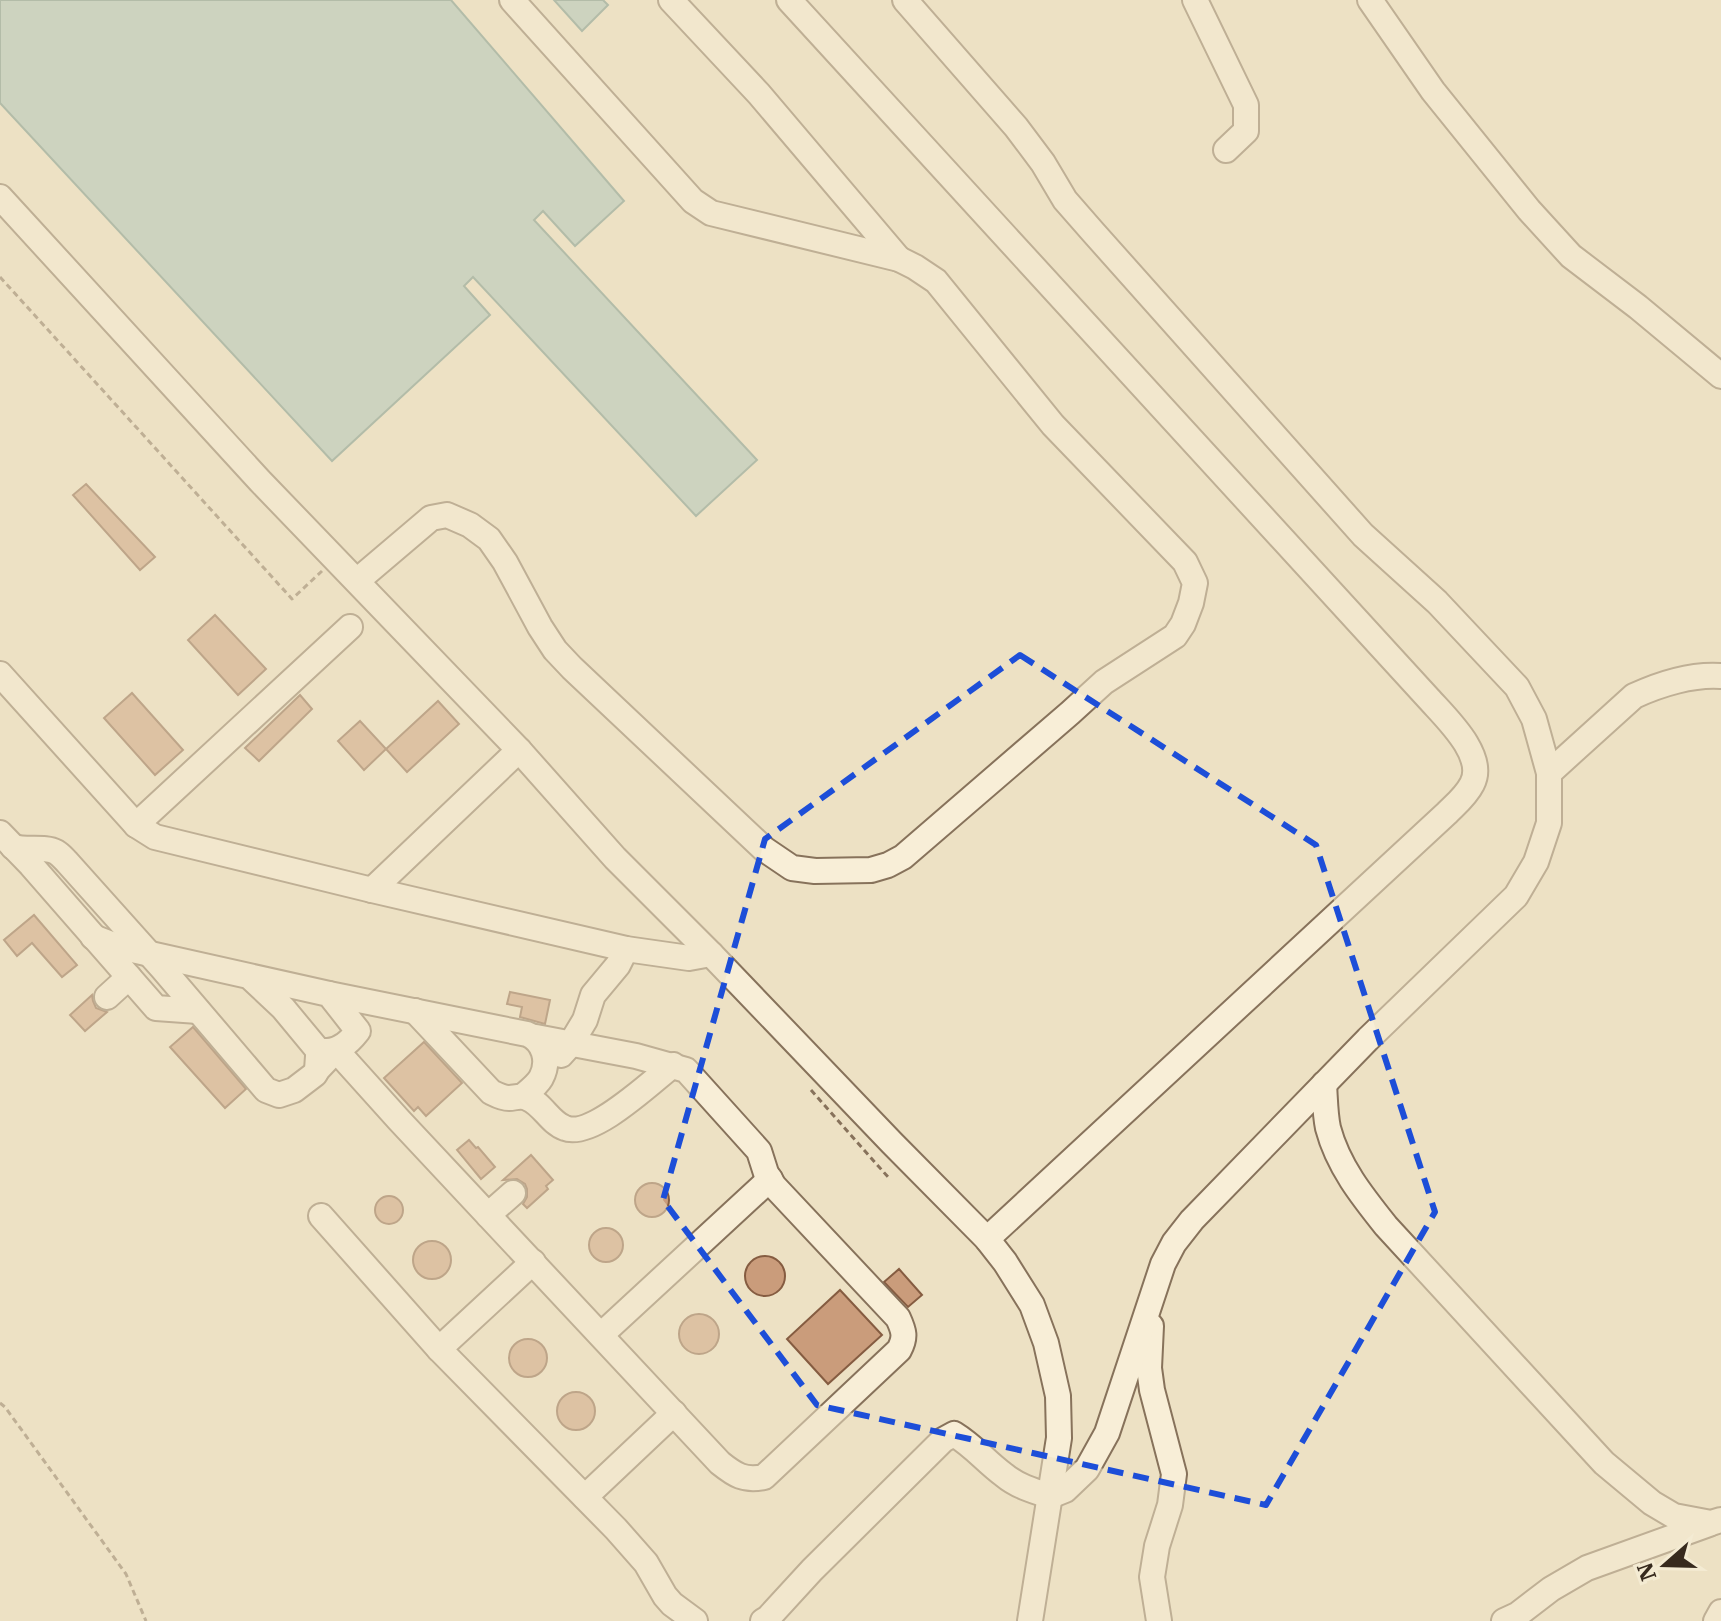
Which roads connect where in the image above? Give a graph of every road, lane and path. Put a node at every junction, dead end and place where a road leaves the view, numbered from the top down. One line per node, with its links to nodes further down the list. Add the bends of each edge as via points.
1 (512, 0): 9 (lane, via 688,195 711,213)
2 (671, 0): 9 (lane)
3 (789, 0): 47 (lane, via 1429,699 1459,733 1475,770 1470,788 1447,813)
4 (905, 0): 18 (lane, via 1016,127 1093,232 1363,535 1437,602 1517,687 1534,719)
5 (1195, 0): 7 (lane, via 1246,105 1246,131)
6 (1370, 0): 11 (lane, via 1433,91 1571,256)
7 (1226, 150)
8 (0, 197): 13 (lane)
9 (899, 259): 13 (lane, via 936,281 1053,425 1185,562 1195,583 1175,636 1104,682 903,857 871,870 815,871 792,868 764,849 555,650 505,562 489,539 470,525 447,515 431,518)
10 (0, 277): 12 (path, via 292,599)
11 (1721, 376)
12 (325, 568)
13 (358, 580): 17 (lane)
14 (350, 627): 19 (lane)
15 (0, 674): 19 (lane)
16 (1721, 676): 18 (lane, via 1706,675 1634,696)
17 (519, 750): 21 (lane); 24 (lane, via 615,858)
18 (1549, 773): 40 (lane, via 1549,823 1536,862 1516,896)
19 (136, 825): 21 (lane, via 155,837)
20 (6, 840): 22 (lane); 25 (lane, via 25,850 56,852)
21 (372, 890): 23 (lane)
22 (93, 943): 25 (lane); 26 (lane)
23 (626, 949): 24 (lane, via 689,958); 35 (lane, via 593,995)
24 (711, 954): 47 (lane)
25 (150, 955): 27 (lane); 32 (lane)
26 (129, 977): 30 (lane); 32 (lane, via 156,1008)
27 (250, 977): 28 (lane); 31 (lane)
28 (302, 988): 29 (lane); 31 (lane)
29 (329, 994): 33 (lane); 37 (lane, via 358,1031)
30 (107, 997)
31 (283, 1008): 37 (lane)
32 (198, 1011): 37 (lane, via 273,1094 294,1090 315,1074)
33 (415, 1011): 34 (lane); 42 (lane, via 491,1092 505,1098)
34 (536, 1037): 35 (lane); 39 (lane, via 544,1054)
35 (571, 1044): 36 (lane); 39 (lane)
36 (632, 1055): 38 (lane); 41 (lane)
37 (323, 1056): 45 (lane)
38 (673, 1065): 41 (lane); 43 (lane, via 686,1070 759,1151)
39 (541, 1078): 42 (lane)
40 (1324, 1084): 49 (lane, via 1192,1220 1163,1264); 56 (lane, via 1327,1125 1337,1156 1386,1226 1604,1463 1674,1516)
41 (644, 1088): 42 (lane, via 610,1115 578,1130 560,1127)
42 (523, 1096)
43 (770, 1179): 50 (lane); 53 (lane, via 898,1318 904,1341 764,1477 735,1475)
44 (513, 1193): 45 (lane)
45 (488, 1215): 48 (lane)
46 (321, 1216): 51 (lane)
47 (987, 1239): 54 (lane, via 1032,1305 1046,1343 1058,1396 1059,1438)
48 (533, 1262): 50 (lane); 51 (lane)
49 (1153, 1296): 54 (lane, via 1107,1433 1087,1469); 62 (lane, via 1149,1368 1174,1474 1152,1577)
50 (601, 1335): 53 (lane)
51 (439, 1349): 55 (lane)
52 (0, 1403): 58 (path, via 126,1574)
53 (674, 1413): 55 (lane)
54 (1050, 1496): 60 (lane, via 1004,1476 954,1434); 61 (lane)
55 (585, 1497): 59 (lane, via 646,1563 672,1604)
56 (1716, 1521): 63 (lane, via 1587,1568)
57 (1721, 1612): 64 (lane)
58 (146, 1621)
59 (695, 1621)
60 (763, 1621)
61 (1030, 1621)
62 (1159, 1621)
63 (1504, 1621)
64 (1716, 1621)

